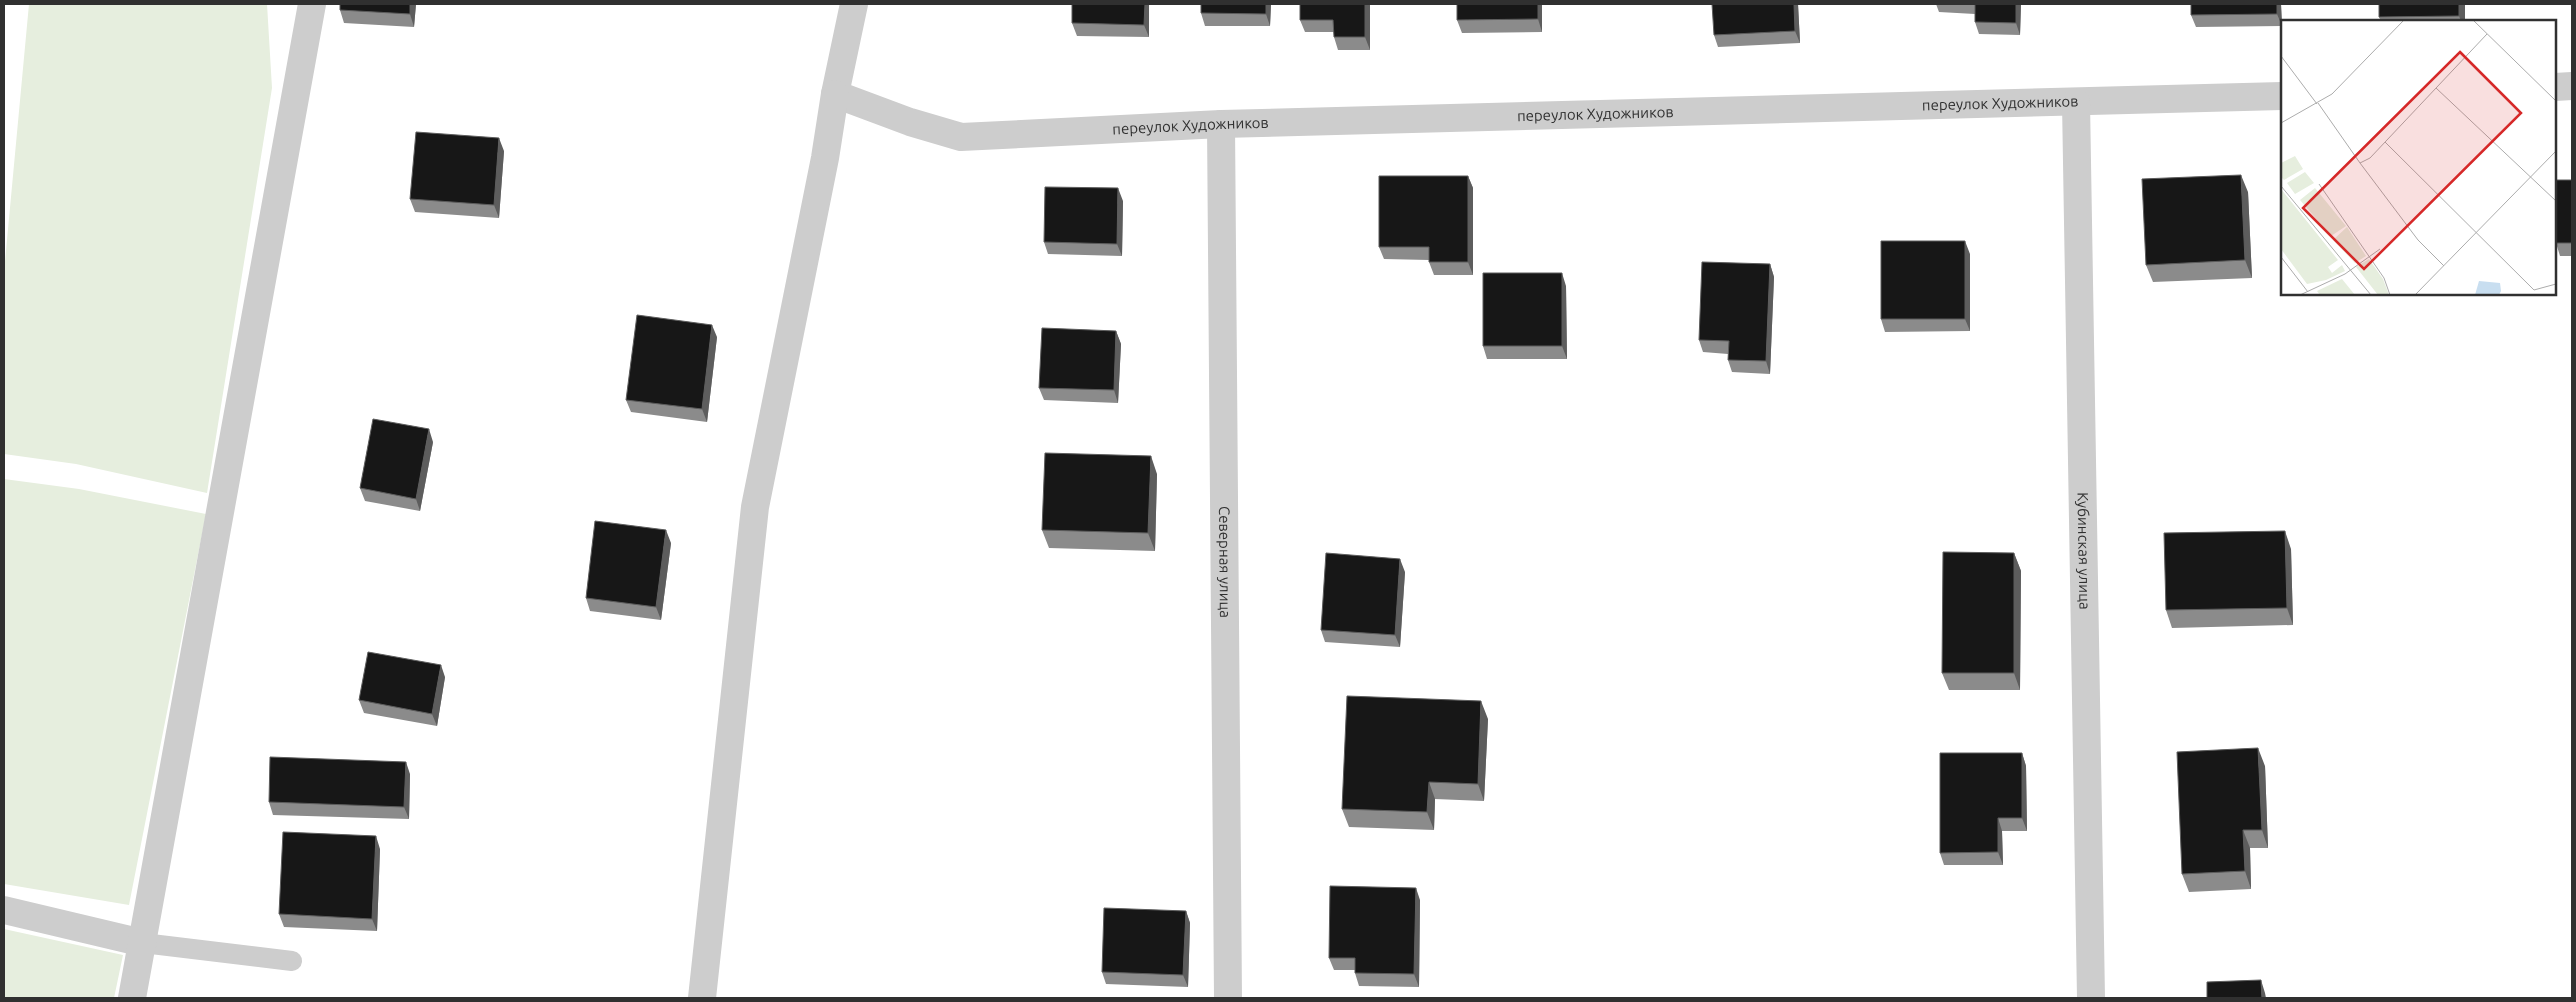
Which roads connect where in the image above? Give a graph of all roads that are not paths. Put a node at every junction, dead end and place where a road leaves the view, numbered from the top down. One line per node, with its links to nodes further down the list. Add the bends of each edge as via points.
1 (312, 4): 10 (street)
2 (854, 4): 5 (street)
3 (2572, 86): 4 (street)
4 (2556, 87)
5 (836, 94): 8 (street, переулок Художников, via 961,137); 13 (street, via 755,507)
6 (2281, 96): 7 (street, переулок Художников)
7 (2076, 102): 8 (street, переулок Художников); 15 (street, Кубинская улица)
8 (1221, 124): 14 (street, Северная улица)
9 (4, 910): 10 (street)
10 (143, 943): 11 (lane); 12 (street)
11 (292, 961)
12 (132, 998)
13 (702, 998)
14 (1228, 998)
15 (2091, 998)

